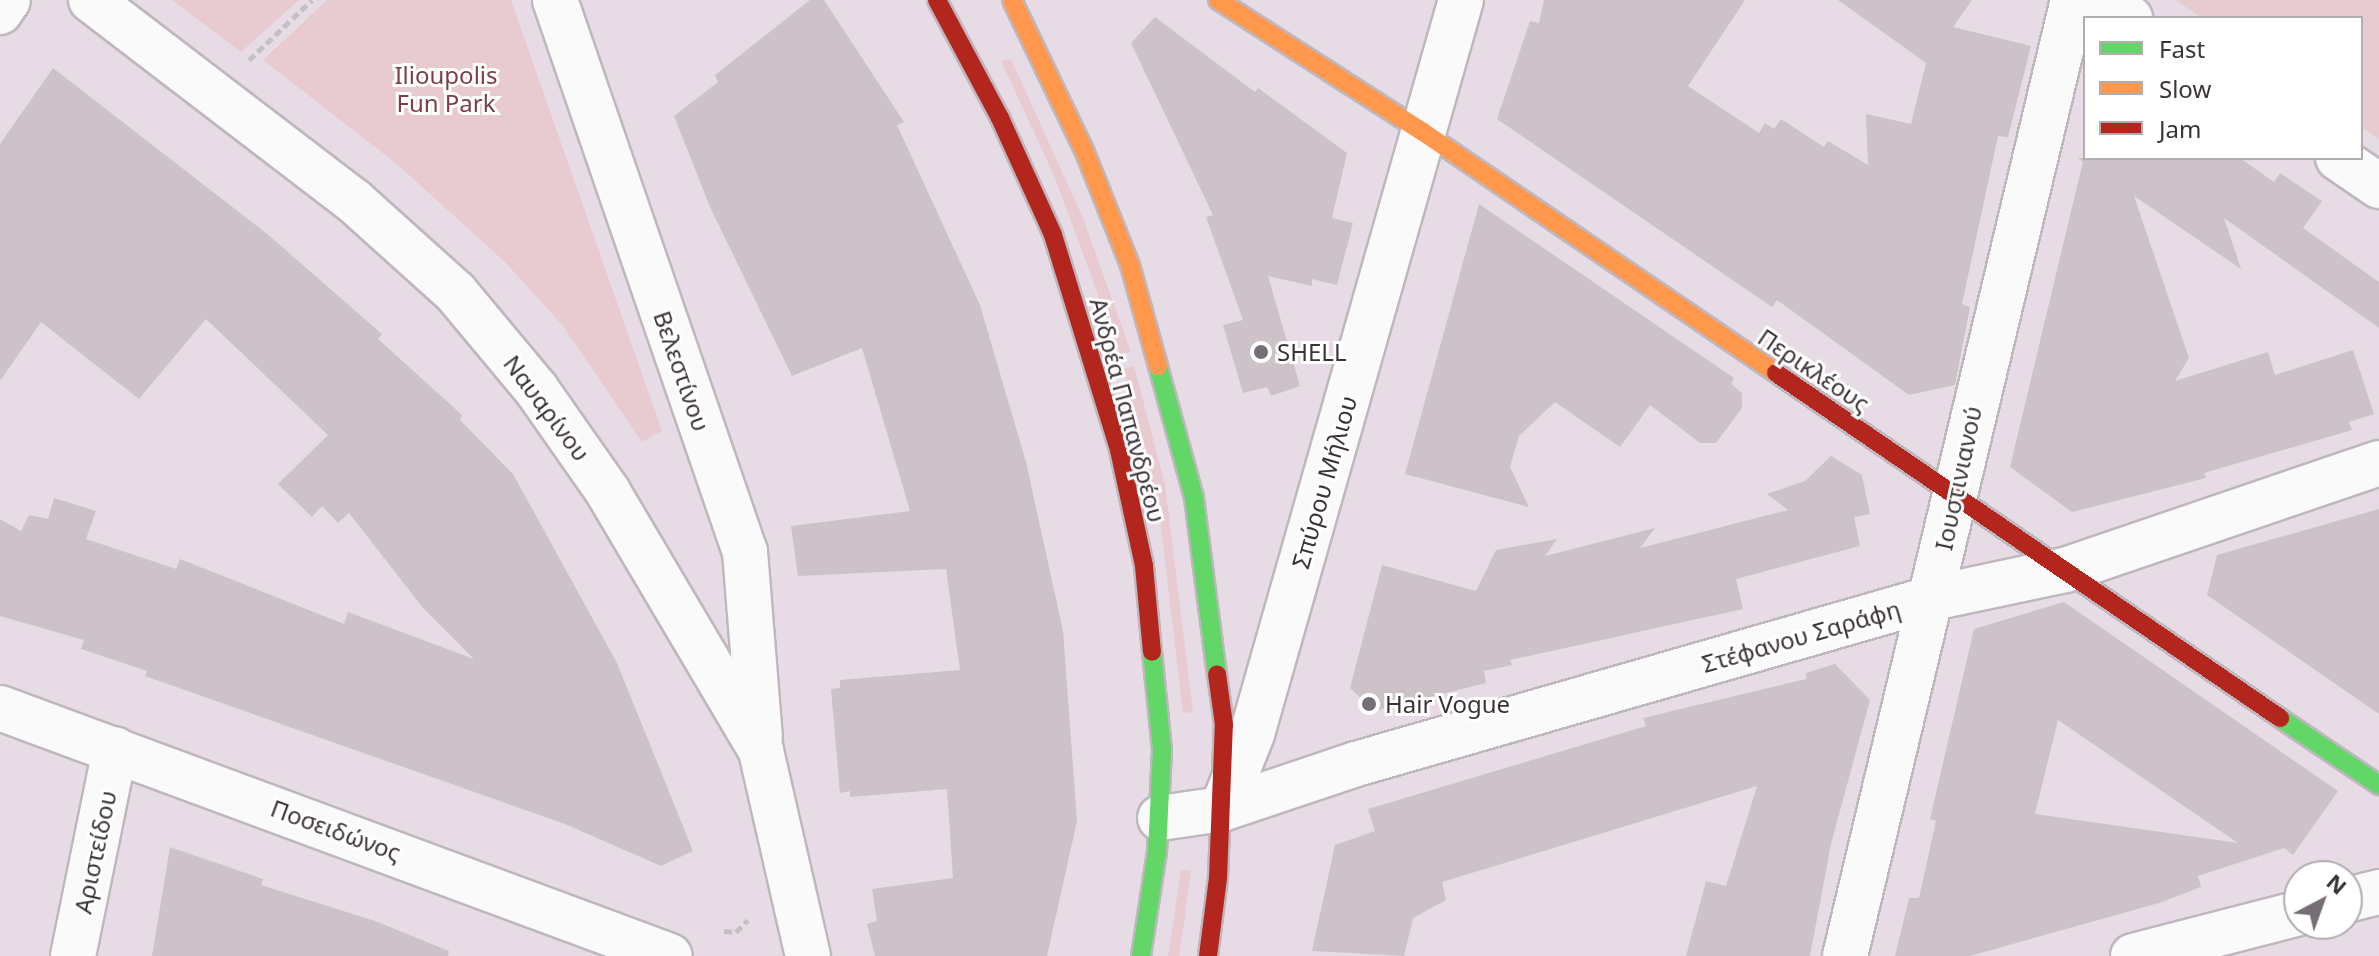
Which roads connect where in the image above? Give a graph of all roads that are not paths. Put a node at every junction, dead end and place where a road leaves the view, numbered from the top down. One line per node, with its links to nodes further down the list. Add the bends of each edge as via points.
1 (8, 0): 10 (street)
2 (91, 0): 21 (street, Ναυαρίνου, via 354,201 456,293 536,389 608,492)
3 (555, 0): 21 (street, Βελεστίνου, via 745,552)
4 (937, 0): 24 (street, Ανδρέα Παπανδρέου, via 1000,118 1053,235 1119,450 1144,566 1162,750)
5 (1012, 0): 23 (street, Ανδρέα Παπανδρέου, via 1084,150 1130,265 1165,381 1194,498 1213,616 1224,725)
6 (1218, 0): 12 (street, Περικλέους)
7 (1461, 0): 12 (street, Σπύρου Μήλιου)
8 (2073, 0): 16 (street, Ιουστινιανού)
9 (2104, 0): 11 (street)
10 (0, 12)
11 (2127, 16)
12 (1423, 132): 16 (street, Περικλέους); 23 (street, Σπύρου Μήλιου, via 1252,734)
13 (2341, 160): 14 (street)
14 (2379, 186)
15 (2379, 463): 17 (street, Στέφανου Σαράφη)
16 (1952, 493): 17 (street, Περικλέους); 18 (street, Ιουστινιανού)
17 (2065, 570): 18 (street, Στέφανου Σαράφη); 22 (street, Περικλέους)
18 (1933, 598): 23 (street, Στέφανου Σαράφη, via 1356,764); 32 (street, Ιουστινιανού)
19 (0, 708): 20 (street, Ποσειδώνος)
20 (115, 749): 26 (street, Ποσειδώνος); 27 (street, Αριστείδου)
21 (761, 751): 29 (street, Ναυαρίνου)
22 (2379, 785)
23 (1222, 809): 24 (street); 31 (street, Ανδρέα Παπανδρέου)
24 (1160, 818): 30 (street, Ανδρέα Παπανδρέου)
25 (2283, 917): 33 (street)
26 (586, 940): 28 (street, Ποσειδώνος)
27 (73, 956)
28 (670, 956)
29 (808, 956)
30 (1141, 956)
31 (1208, 956)
32 (1845, 956)
33 (2133, 956)

